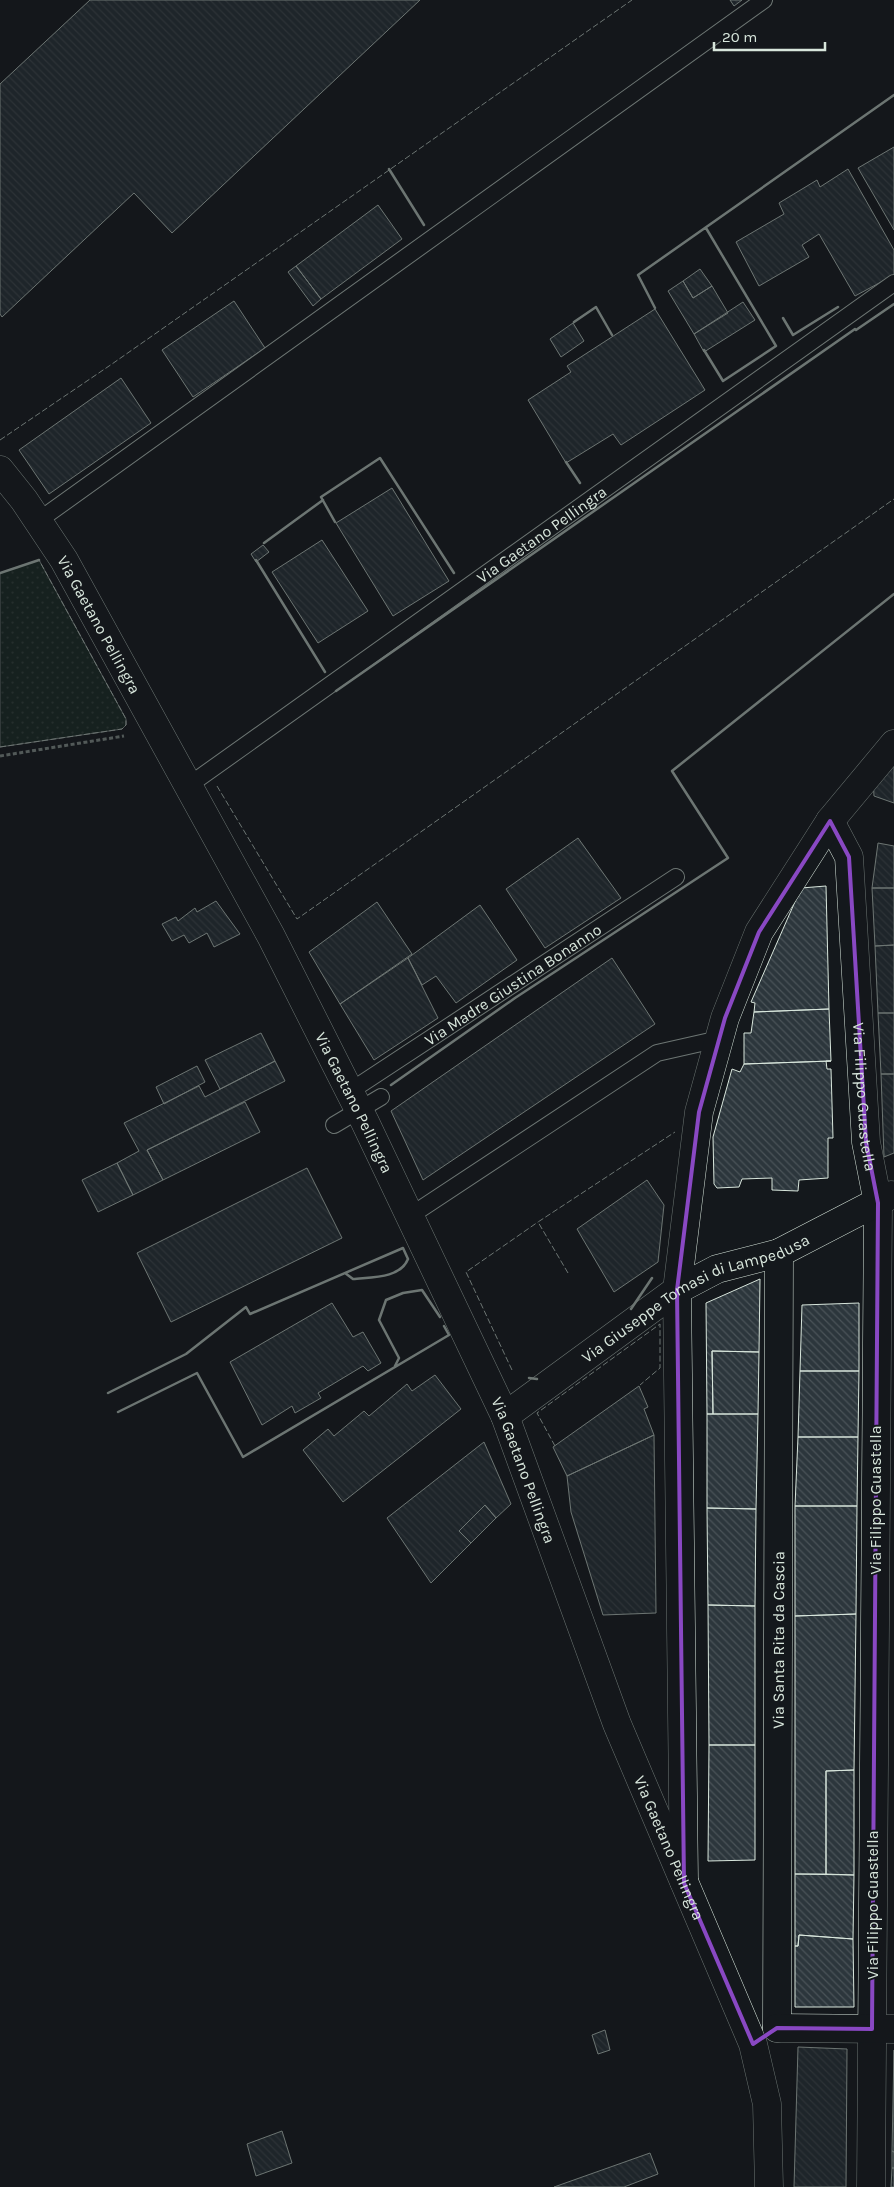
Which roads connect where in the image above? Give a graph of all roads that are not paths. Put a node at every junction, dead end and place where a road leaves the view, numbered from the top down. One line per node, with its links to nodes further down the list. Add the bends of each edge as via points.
1 (764, 0): 4 (lane)
2 (894, 283): 6 (lane, Via Gaetano Pellingra)
3 (0, 470): 4 (street, Via Gaetano Pellingra)
4 (38, 521): 6 (street, Via Gaetano Pellingra, via 64,560)
5 (894, 744): 7 (street)
6 (188, 786): 10 (street, Via Gaetano Pellingra)
7 (830, 820): 9 (street, via 759,932); 12 (street, Via Filippo Guastella, via 849,857 866,1142)
8 (676, 877): 10 (lane, Via Madre Giustina Bonanno)
9 (719, 1040): 13 (lane, via 657,1053); 15 (street, via 699,1112)
10 (363, 1100): 11 (lane, Via Madre Giustina Bonanno); 13 (street, Via Gaetano Pellingra)
11 (334, 1125)
12 (886, 1198): 14 (street, Via Giuseppe Tomasi di Lampedusa); 19 (street, Via Filippo Guastella)
13 (410, 1216): 16 (street, Via Gaetano Pellingra)
14 (779, 1253): 15 (street, Via Giuseppe Tomasi di Lampedusa, via 717,1270); 18 (street, Via Santa Rita da Cascia)
15 (677, 1290): 16 (street, Via Giuseppe Tomasi di Lampedusa); 17 (street)
16 (505, 1416): 17 (street, Via Gaetano Pellingra, via 617,1724)
17 (684, 1883): 20 (street, Via Gaetano Pellingra)
18 (777, 2028): 19 (street); 20 (street)
19 (883, 2029): 22 (street, Via Filippo Guastella)
20 (753, 2044): 21 (street, Via Gaetano Pellingra, via 767,2104)
21 (769, 2187)
22 (871, 2187)

